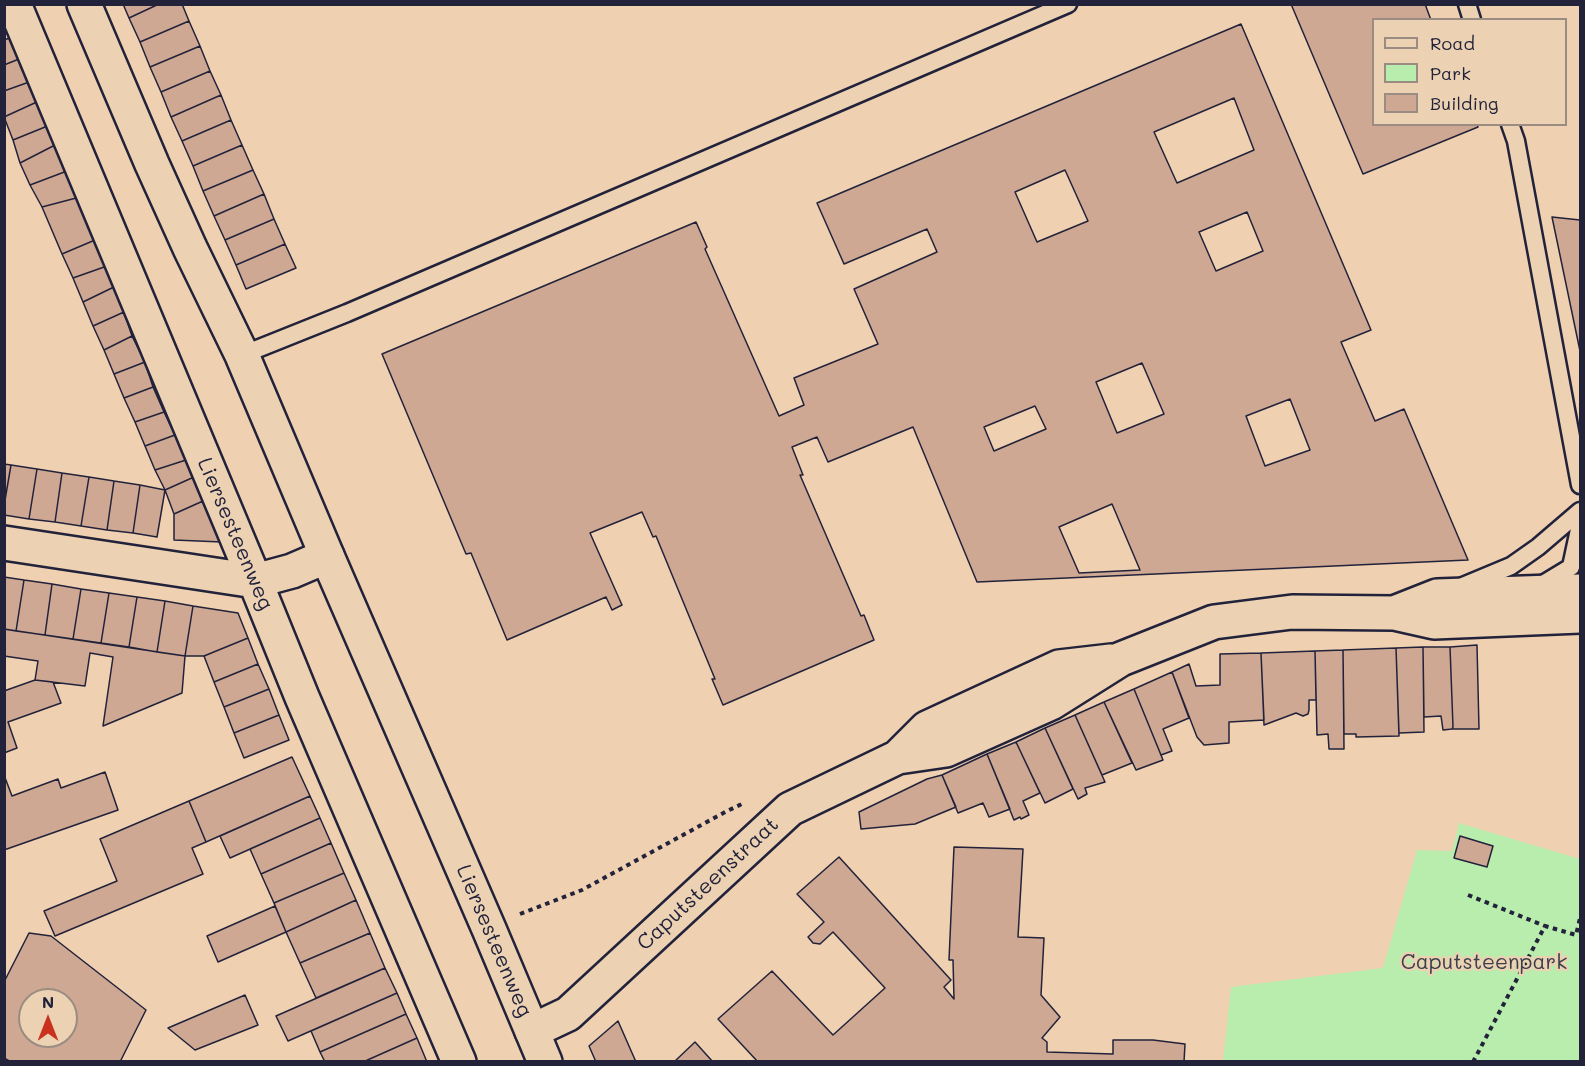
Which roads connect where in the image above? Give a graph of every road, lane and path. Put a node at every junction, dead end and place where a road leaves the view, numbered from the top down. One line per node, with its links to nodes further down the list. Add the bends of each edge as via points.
1 (14, 4): 11 (street, Liersesteenweg)
2 (84, 4): 5 (street, Liersesteenweg, via 185,237)
3 (1068, 4): 5 (lane, via 347,314)
4 (1511, 126): 6 (lane)
5 (242, 355): 10 (street, Liersesteenweg)
6 (1581, 485)
7 (1581, 511): 14 (lane, via 1511,567)
8 (1581, 525): 13 (lane, via 1571,567)
9 (4, 543): 11 (street)
10 (327, 556): 11 (street, Liersesteenweg); 22 (street, Liersesteenweg)
11 (255, 581): 23 (street, Liersesteenweg)
12 (1581, 591): 13 (street, Caputsteenstraat)
13 (1527, 593): 14 (street, Caputsteenstraat); 17 (lane)
14 (1437, 596): 15 (street, Caputsteenstraat)
15 (1394, 613): 17 (street, Caputsteenstraat, via 1434,622); 22 (street, Caputsteenstraat, via 1292,612 1214,622 1121,659 1051,703 946,750 898,757 790,809 568,1014)
16 (1581, 616): 17 (street, Caputsteenstraat)
17 (1502, 619)
18 (1468, 895): 20 (path)
19 (1581, 918): 21 (path)
20 (1545, 926): 21 (path); 25 (path)
21 (1578, 935)
22 (532, 1030): 24 (street, Liersesteenweg)
23 (459, 1062)
24 (545, 1062)
25 (1473, 1062)

